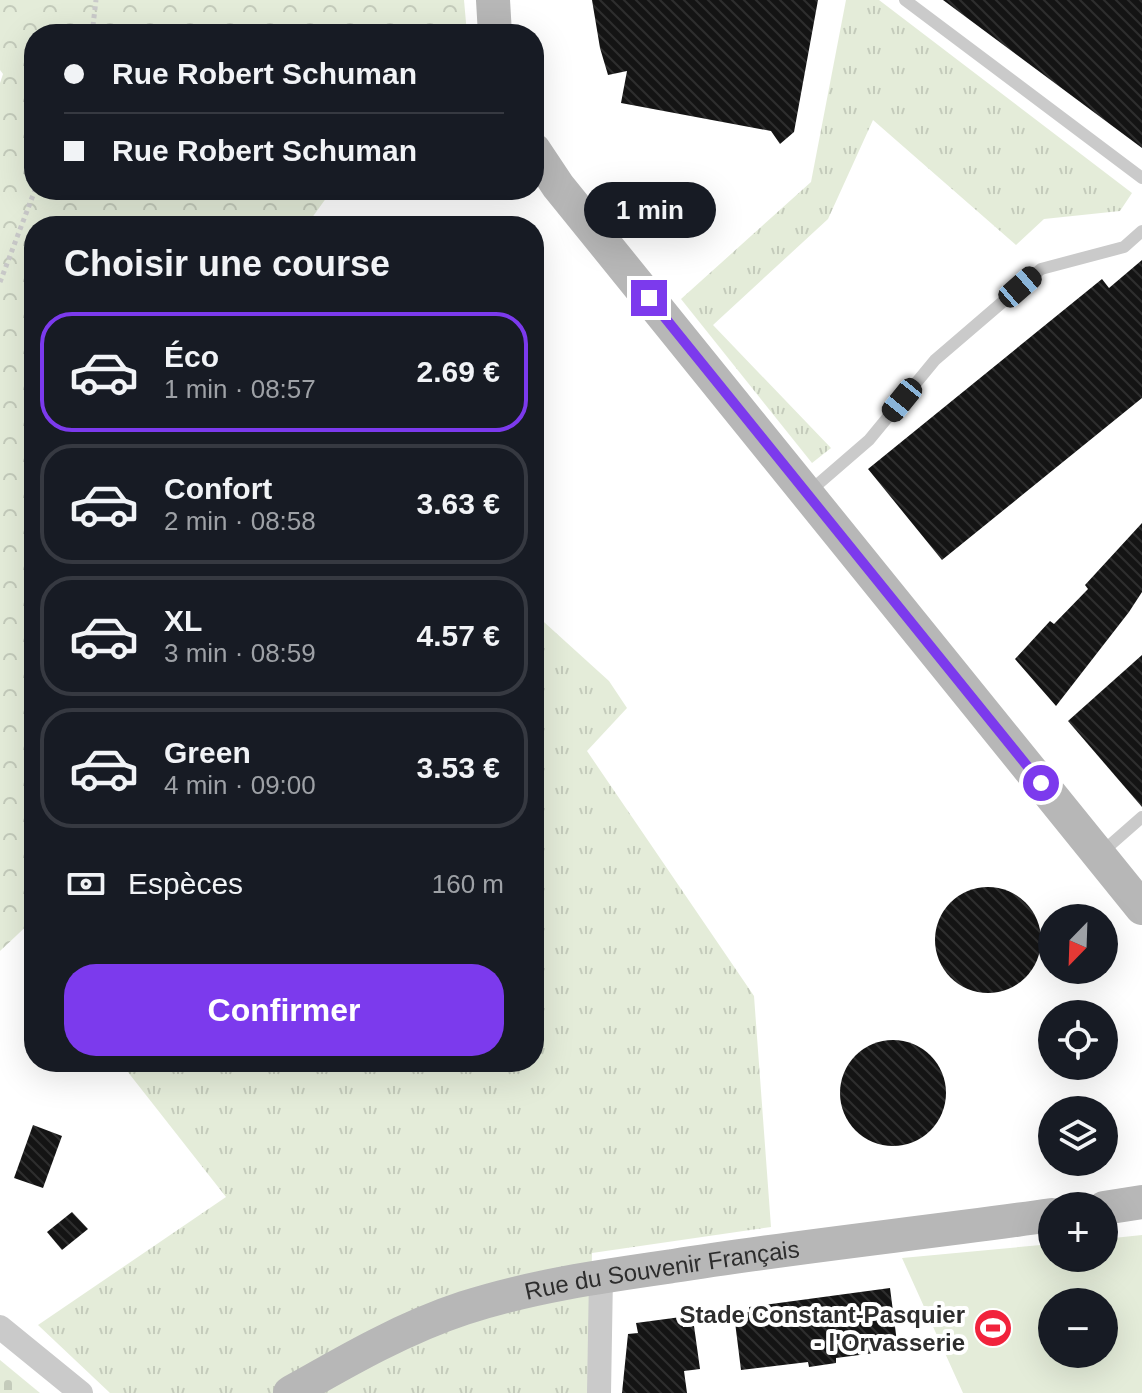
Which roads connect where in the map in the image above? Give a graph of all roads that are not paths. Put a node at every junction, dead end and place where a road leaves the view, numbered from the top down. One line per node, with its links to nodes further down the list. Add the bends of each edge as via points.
1 (493, 0): 3 (street)
2 (905, 0): 5 (lane)
3 (494, 24)
4 (544, 165): 7 (street)
5 (1142, 178)
6 (1142, 231): 7 (lane, via 1124,247 1041,269 935,360 869,440)
7 (807, 493): 9 (street)
8 (1142, 817): 9 (lane)
9 (1099, 855): 10 (street)
10 (1142, 908)
11 (1142, 1202): 12 (street)
12 (1118, 1206)
13 (1038, 1217): 14 (street, Rue du Souvenir Français)
14 (601, 1276): 17 (street, Rue du Souvenir Français, via 464,1308 366,1350); 18 (street)
15 (0, 1327): 16 (street)
16 (81, 1393)
17 (290, 1393)
18 (599, 1393)

